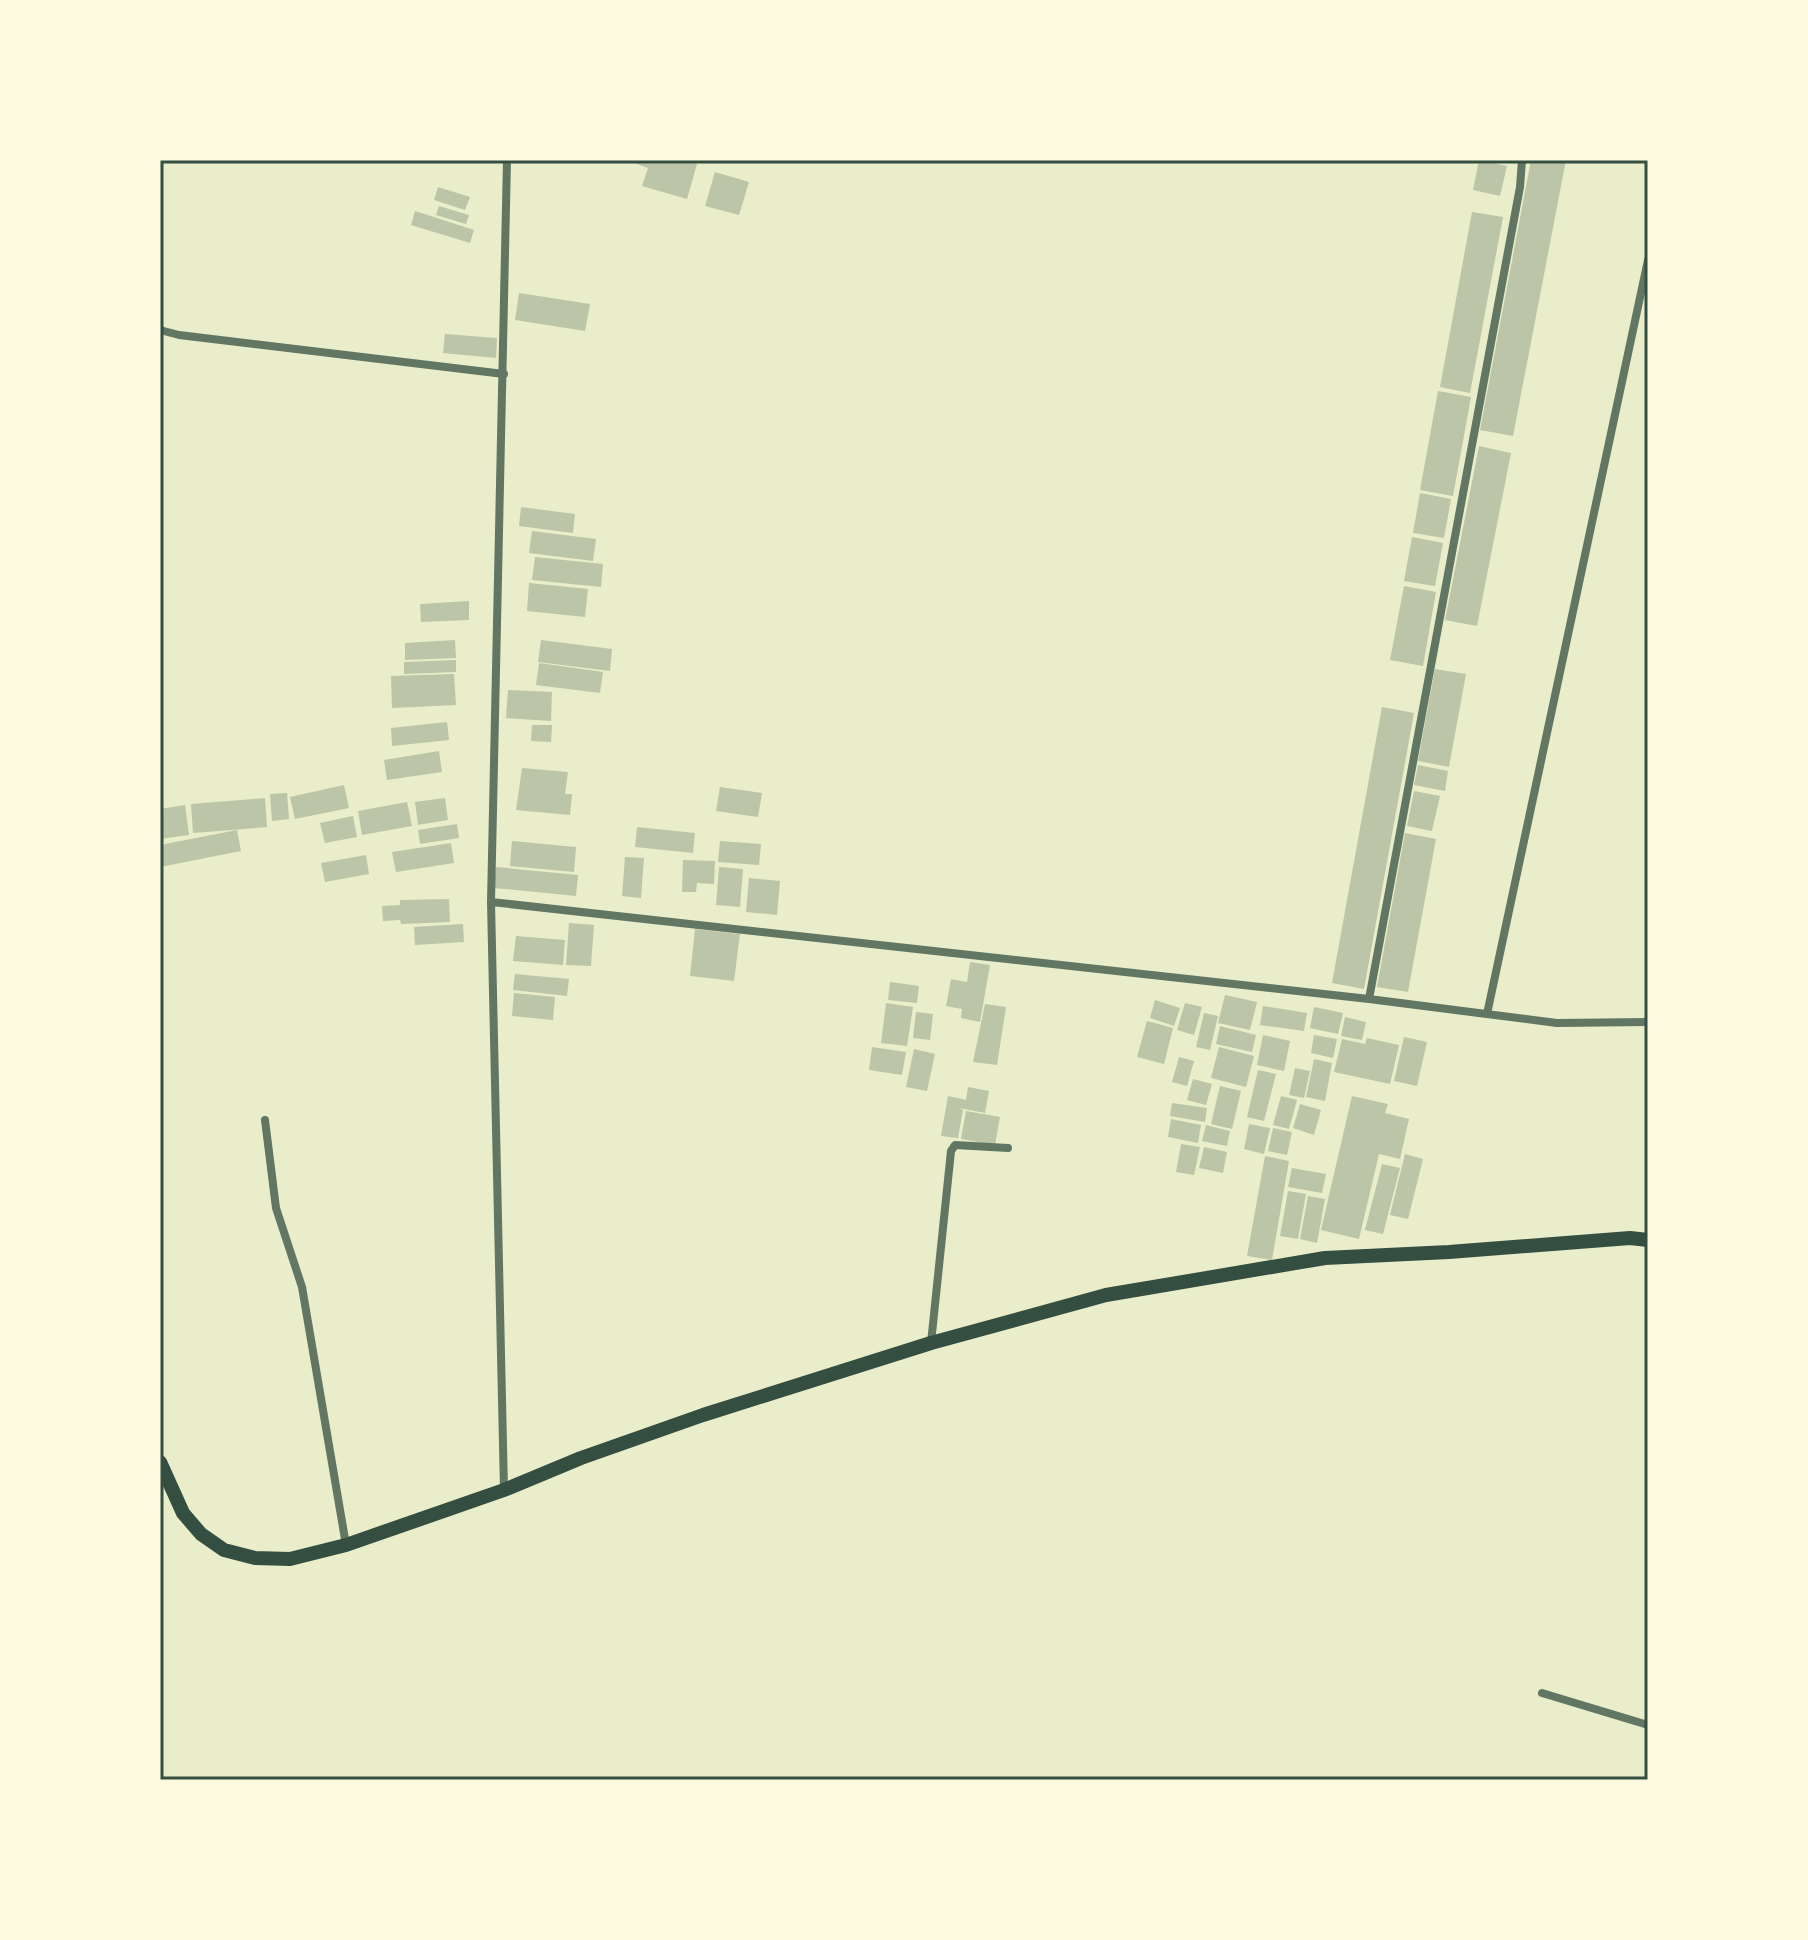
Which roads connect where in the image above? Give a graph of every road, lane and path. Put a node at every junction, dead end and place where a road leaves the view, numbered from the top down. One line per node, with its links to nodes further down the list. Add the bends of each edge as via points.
1 (507, 160): 5 (street)
2 (1522, 160): 7 (street)
3 (1648, 260): 8 (street)
4 (160, 330): 5 (street)
5 (504, 374): 6 (street)
6 (491, 902): 7 (street); 15 (street)
7 (1369, 999): 8 (street)
8 (1487, 1014): 9 (street, via 1557,1023)
9 (1648, 1022)
10 (265, 1120): 16 (street, via 276,1208 302,1287)
11 (1008, 1148): 13 (street, via 965,1144 951,1151)
12 (1648, 1240): 13 (main road, via 1325,1258 1106,1295)
13 (931, 1343): 15 (main road, via 690,1420)
14 (160, 1462): 16 (main road, via 183,1513 224,1550 290,1559)
15 (504, 1490): 16 (main road)
16 (346, 1545)
17 (1542, 1693): 18 (street)
18 (1648, 1725)

